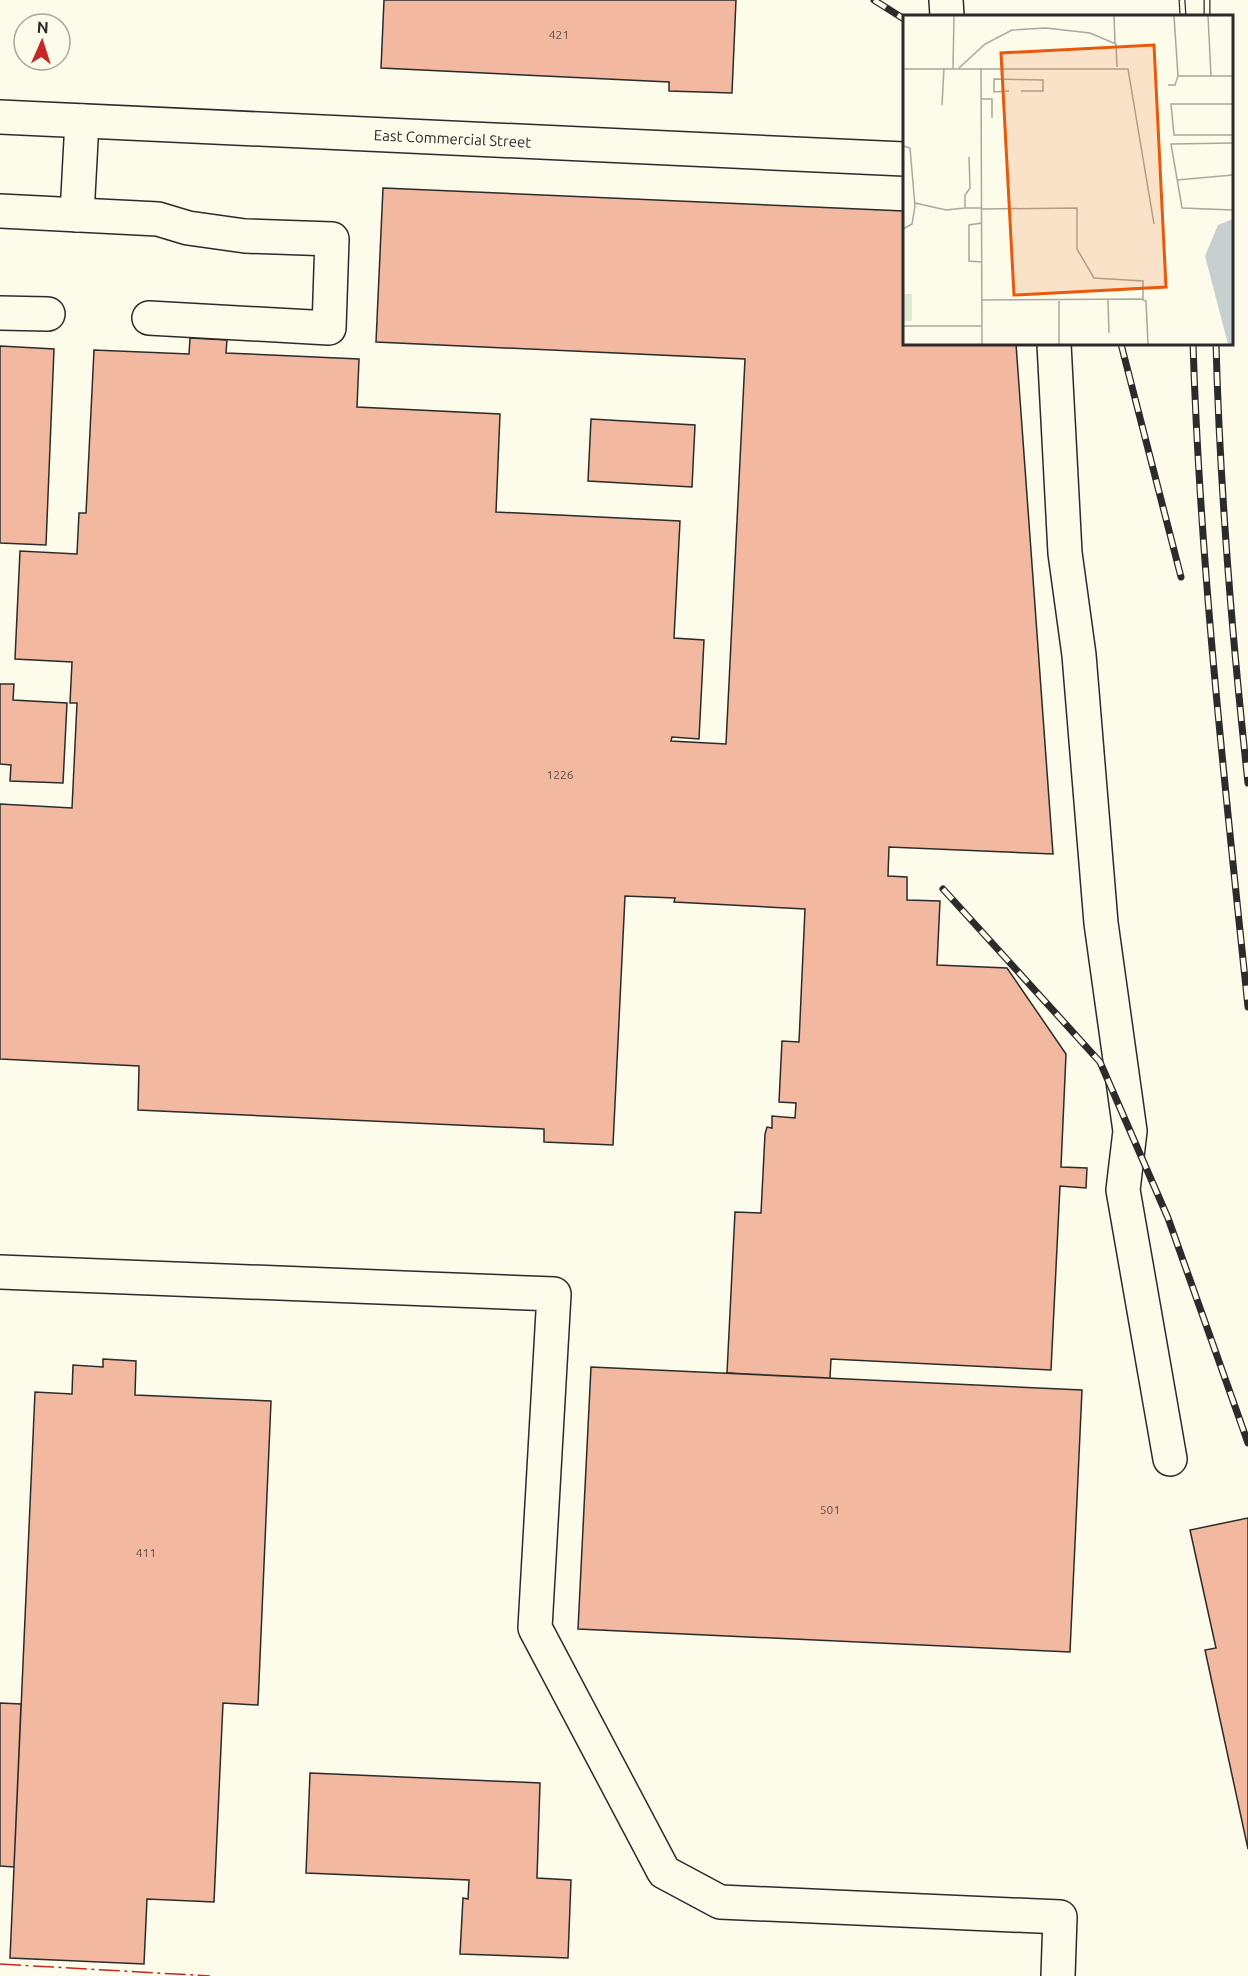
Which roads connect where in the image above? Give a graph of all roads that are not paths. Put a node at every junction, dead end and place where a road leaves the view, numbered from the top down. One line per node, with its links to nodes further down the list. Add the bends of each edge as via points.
1 (946, 0): 2 (street)
2 (947, 15)
3 (0, 117): 4 (street, East Commercial Street)
4 (82, 121): 5 (street, East Commercial Street); 7 (street)
5 (903, 159)
6 (0, 211): 7 (street)
7 (77, 215): 10 (street, via 158,219 188,228 245,236 332,239 329,328)
8 (0, 313): 9 (street)
9 (48, 314)
10 (149, 318)
11 (1054, 345): 13 (street, via 1065,553 1079,655 1101,923 1130,1131 1123,1190)
12 (0, 1272): 14 (street, via 554,1294 535,1628 664,1872 720,1902 1060,1917)
13 (1170, 1460)
14 (1058, 1976)

